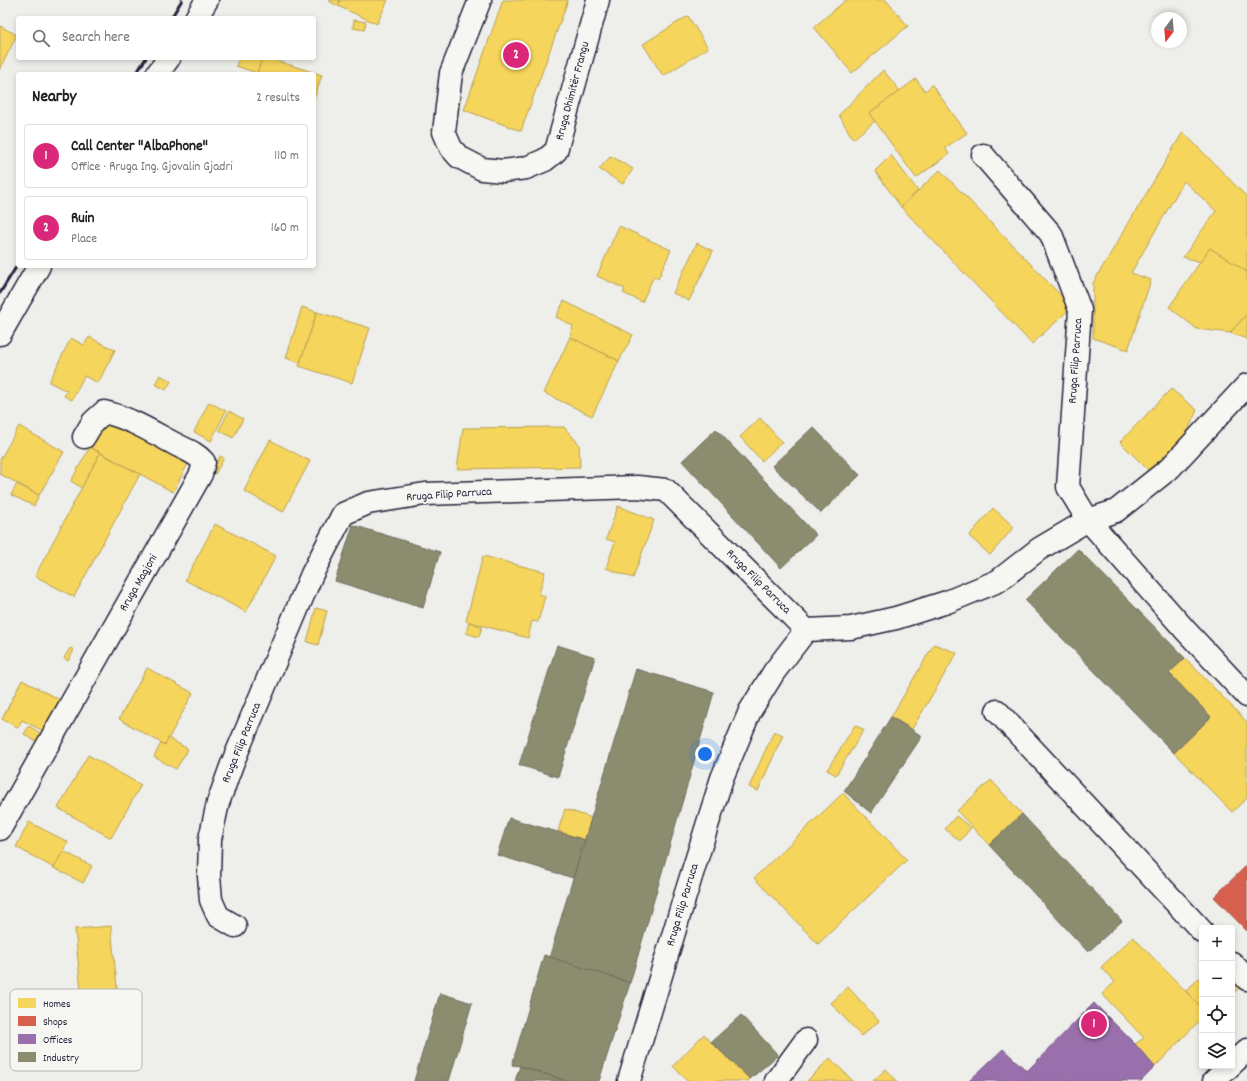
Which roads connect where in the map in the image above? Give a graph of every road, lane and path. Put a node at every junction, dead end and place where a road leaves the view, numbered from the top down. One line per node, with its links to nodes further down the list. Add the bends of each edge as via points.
1 (207, 0): 4 (street)
2 (480, 0): 3 (street, Rruga Dhimitër Frangu, via 451,73 444,132 451,148 459,157 482,169 503,171 526,168 545,160 556,150)
3 (598, 0)
4 (197, 16)
5 (168, 60): 6 (street)
6 (158, 72)
7 (983, 155): 12 (street, Rruga Filip Parruca, via 1051,234 1080,310 1068,487)
8 (38, 268): 9 (street)
9 (0, 334)
10 (1247, 385): 12 (street, via 1170,468 1116,511)
11 (84, 437): 16 (street, Rruga Magjoni, via 93,422 104,412 116,415 197,454 204,462 201,474 185,503)
12 (1088, 520): 13 (street, via 1040,549 998,581 947,602 896,618 851,628); 14 (street, Rruga Filip Parruca)
13 (806, 630): 17 (street, Rruga Filip Parruca, via 666,490 637,487 425,494 368,503 342,514 312,574 232,764 218,804 210,839 211,900 218,916); 25 (street, Rruga Filip Parruca, via 774,672 750,711 722,778)
14 (1247, 696)
15 (997, 711): 18 (street)
16 (0, 829)
17 (236, 926)
18 (1199, 928)
19 (1235, 966): 20 (street)
20 (1247, 979)
21 (806, 1040): 26 (street)
22 (1247, 1050): 23 (street)
23 (1235, 1061)
24 (1227, 1069): 27 (street)
25 (630, 1081)
26 (776, 1081)
27 (1214, 1081)

